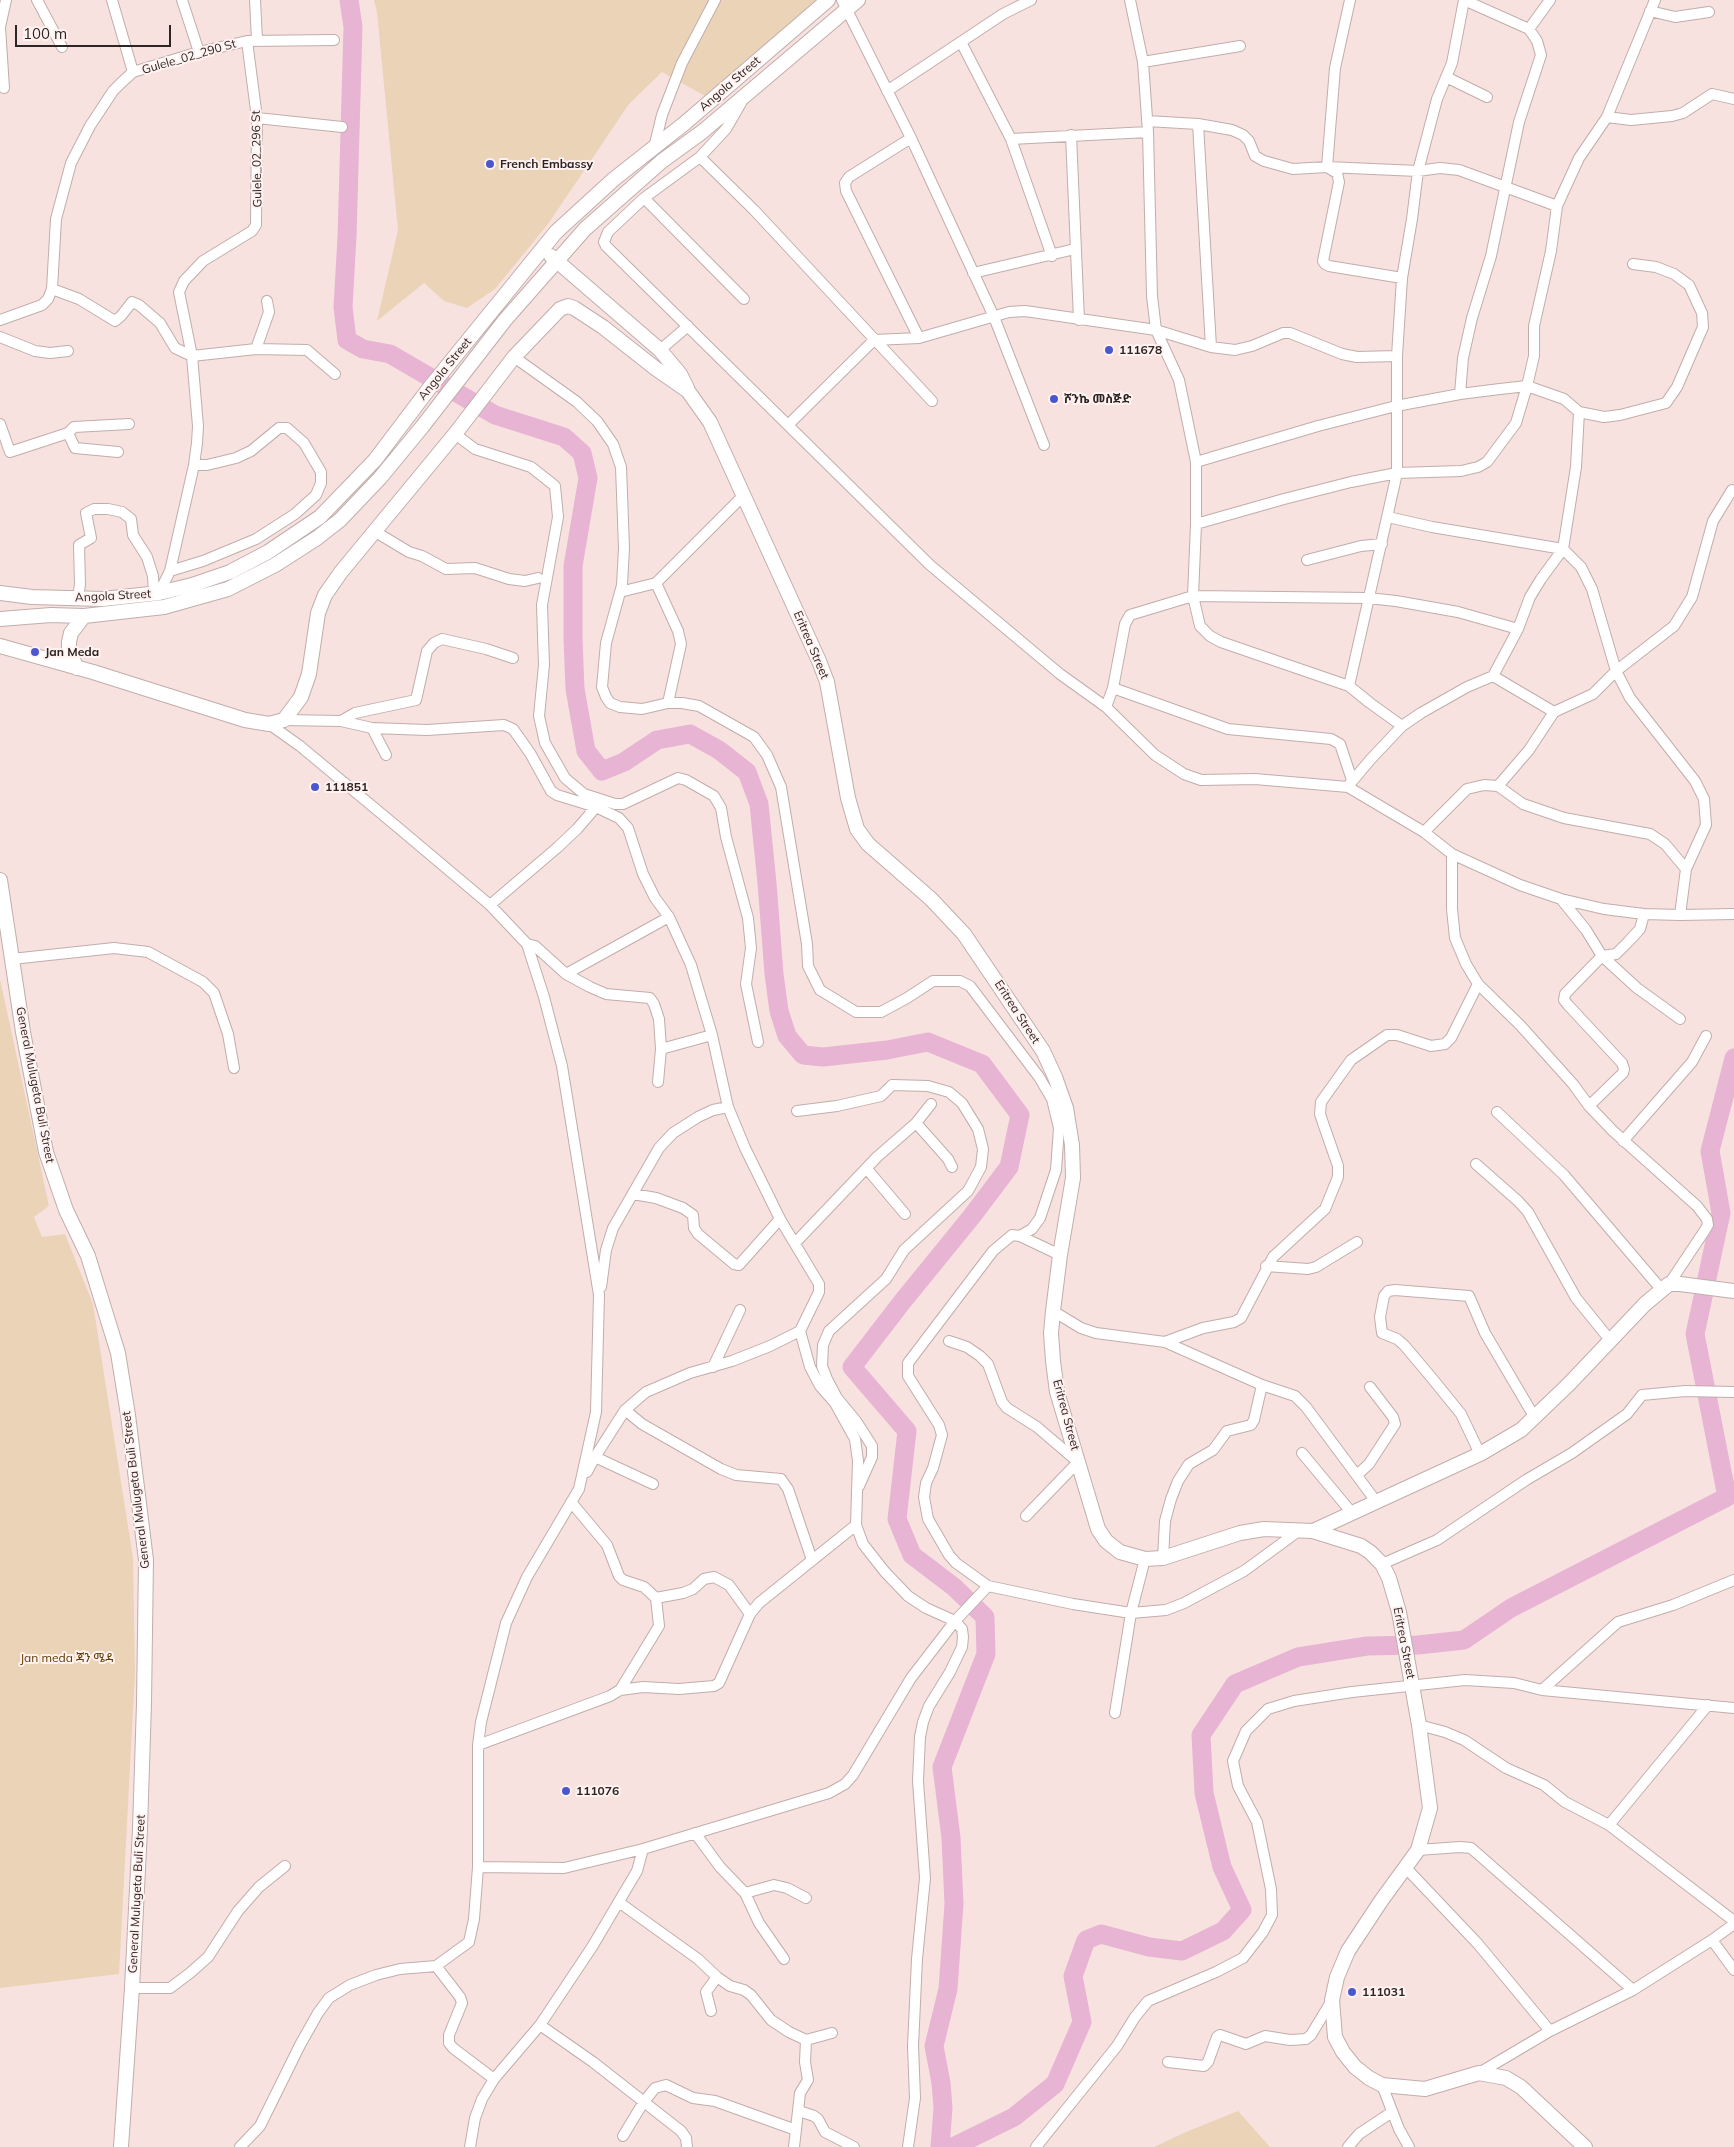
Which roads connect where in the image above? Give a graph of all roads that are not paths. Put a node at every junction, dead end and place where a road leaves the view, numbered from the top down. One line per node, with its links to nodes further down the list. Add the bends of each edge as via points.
1 (6, 0): 27 (street, via 0,27)
2 (36, 0): 22 (street)
3 (112, 0): 25 (street)
4 (182, 0): 23 (street)
5 (254, 0): 18 (street, Gulele_02_296 St)
6 (715, 0): 41 (street, via 682,63 662,115)
7 (828, 0): 41 (main road, Angola Street)
8 (1031, 0): 20 (street, via 1015,6)
9 (1130, 0): 24 (street)
10 (1350, 0): 44 (street, via 1334,68)
11 (1464, 0): 17 (street); 26 (street, via 1452,63)
12 (1550, 0): 17 (street)
13 (1655, 0): 15 (street)
14 (849, 3): 28 (street); 29 (main road)
15 (1650, 11): 16 (street, via 1676,17); 32 (street)
16 (1709, 12)
17 (1529, 29): 46 (street, via 1537,41 1540,56)
18 (252, 40): 19 (street, Gulele_02_290 St); 23 (street, Gulele_02_290 St); 33 (street, Gulele_02_296 St)
19 (334, 40)
20 (961, 42): 28 (street); 40 (street)
21 (1240, 46): 24 (street)
22 (62, 47)
23 (199, 52): 25 (street, Gulele_02_290 St)
24 (1143, 62): 34 (street)
25 (133, 72): 56 (street, Gulele_02_290 St, via 112,91 71,163 56,219)
26 (1446, 77): 30 (street); 45 (street)
27 (4, 88)
28 (887, 91): 39 (street)
29 (746, 95): 42 (street, via 726,129); 43 (main road)
30 (1487, 97)
31 (1734, 99): 32 (street, via 1712,94 1672,116 1631,120)
32 (1607, 117): 48 (street, via 1579,158)
33 (257, 118): 36 (street); 71 (street, Gulele_02_296 St, via 256,225 252,232 203,260 184,281 179,292)
34 (1147, 120): 35 (street); 37 (street)
35 (1198, 124): 44 (street, via 1243,135 1255,156 1264,161 1293,168); 67 (street)
36 (342, 127)
37 (1148, 132): 38 (street); 63 (street, via 1152,296)
38 (1071, 135): 40 (street); 50 (street)
39 (911, 138): 54 (street); 65 (street, via 849,177 845,183 846,191)
40 (1012, 139): 51 (street)
41 (654, 149): 43 (street); 49 (main road, Angola Street, via 582,207)
42 (700, 157): 47 (street); 66 (street, via 754,210)
43 (662, 161): 52 (main road, via 585,229)
44 (1327, 167): 45 (street); 55 (street, via 1337,173 1339,182 1325,264)
45 (1418, 171): 46 (street, via 1459,170); 55 (street)
46 (1505, 186): 48 (street); 77 (street, via 1491,256 1467,342)
47 (644, 198): 57 (street); 62 (street, via 608,232 604,242)
48 (1557, 206): 75 (street, via 1551,251 1534,326 1534,356)
49 (543, 249): 52 (main road); 103 (main road, Angola Street, via 375,460 320,517 268,552)
50 (1075, 249): 51 (street); 61 (street)
51 (1052, 256): 54 (street)
52 (556, 262): 69 (main road); 103 (main road, via 505,320 380,478 340,520 275,566 228,589)
53 (1633, 264): 80 (street, via 1656,267 1689,285 1702,313 1703,328 1677,387 1666,403 1620,416 1604,417)
54 (973, 272): 59 (street)
55 (1402, 278): 72 (street)
56 (52, 289): 60 (street, via 42,305); 71 (street, via 79,299 115,321 132,302 139,305 160,323 175,348)
57 (744, 299)
58 (267, 301): 68 (street, via 269,312)
59 (994, 317): 61 (street, via 1025,311); 65 (street); 86 (street)
60 (0, 320)
61 (1079, 320): 63 (street)
62 (688, 326): 69 (street); 83 (street)
63 (1156, 330): 67 (street); 88 (street, via 1179,380)
64 (0, 337): 70 (street, via 35,350 50,353)
65 (919, 338): 66 (street)
66 (874, 340): 78 (street); 83 (street)
67 (1211, 347): 72 (street, via 1235,350 1290,333 1342,354)
68 (256, 349): 71 (street); 74 (street, via 307,350)
69 (660, 350): 76 (main road, via 680,374)
70 (68, 351)
71 (192, 356): 89 (street, Gulele_02_296 St, via 198,426)
72 (1397, 356): 79 (street)
73 (514, 357): 76 (main road, Eritrea Street, via 560,309 568,306 604,327); 85 (main road); 119 (street, via 577,402 597,421 613,444 621,467 624,548 622,585 606,643 602,687 610,703 620,707 642,709)
74 (335, 374)
75 (1527, 386): 77 (street); 80 (street, via 1564,399); 90 (street, via 1516,423 1487,462 1461,471)
76 (688, 391): 92 (main road, Eritrea Street, via 710,422)
77 (1460, 394): 79 (street)
78 (932, 401)
79 (1396, 406): 88 (street); 90 (street)
80 (1580, 412): 97 (street)
81 (0, 424): 84 (street, via 10,452)
82 (129, 424): 84 (street, via 74,428)
83 (788, 425): 120 (street, via 930,565 1060,674)
84 (68, 433): 87 (street, via 75,448)
85 (456, 434): 95 (main road); 149 (street, via 474,449 531,467 555,486 558,517 542,605 544,665 539,716 545,743 565,778 584,794 623,804 678,778 714,796 721,808 748,918 751,948 746,984)
86 (1044, 445)
87 (118, 452)
88 (1196, 462): 94 (street)
89 (194, 465): 99 (street, Gulele_02_296 St); 99 (street, via 236,458 251,452 279,428 287,428 304,443 321,472 321,484 316,495 295,514 256,539 203,562)
90 (1397, 473): 93 (street); 94 (street, via 1284,499)
91 (1732, 490): 115 (street, via 1713,521 1692,597 1683,612 1665,634)
92 (744, 495): 101 (street); 171 (main road, Eritrea Street, via 827,682 848,798 857,829 868,844 931,899 964,934 1043,1051 1055,1077 1066,1108 1073,1178)
93 (1388, 517): 96 (street); 97 (street)
94 (1196, 524): 106 (street)
95 (374, 531): 100 (street, via 446,569 475,568 525,581); 122 (main road, via 325,595 318,613 309,674 301,697)
96 (1382, 544): 98 (street); 108 (street)
97 (1564, 549): 111 (street, via 1534,591); 115 (street, via 1581,567 1592,589)
98 (1307, 560)
99 (170, 571): 105 (street, Gulele_02_296 St)
100 (538, 578)
101 (656, 583): 102 (street); 119 (street, via 681,644)
102 (624, 591)
103 (193, 592): 105 (main road, Angola Street); 109 (main road, via 164,607)
104 (0, 593): 107 (main road, Angola Street, via 32,598)
105 (156, 593): 107 (main road, Angola Street, via 103,599); 107 (street, via 147,557 133,535 131,519 122,512 94,509 86,512 92,538 79,545)
106 (1193, 596): 108 (street); 117 (street, via 1200,626 1210,636); 118 (street, via 1130,615 1125,624)
107 (78, 598)
108 (1368, 598): 111 (street, via 1458,612); 117 (street)
109 (84, 616): 110 (main road); 114 (main road, via 71,633 69,642 69,652)
110 (0, 619)
111 (1518, 629): 116 (street)
112 (0, 646): 114 (main road)
113 (513, 658): 123 (street, via 442,639 427,651 416,700 355,713)
114 (77, 668): 124 (main road, via 244,720)
115 (1616, 671): 121 (street, via 1593,694); 133 (street, via 1630,698 1695,781 1704,800 1706,825)
116 (1493, 676): 121 (street); 125 (street, via 1467,687)
117 (1349, 686): 125 (street)
118 (1113, 688): 120 (street); 128 (street, via 1228,729 1331,739 1340,744)
119 (668, 703): 166 (street, via 699,706 754,737 767,755 781,787 808,966 820,990 856,1012 881,1012 933,981 960,981 970,986 1039,1077 1052,1099 1059,1128 1056,1170 1040,1218)
120 (1106, 707): 128 (street, via 1155,755 1184,774 1201,780)
121 (1554, 712): 129 (street, via 1529,750)
122 (284, 720): 123 (street); 124 (main road)
123 (341, 721): 126 (street)
124 (269, 724): 136 (street, via 300,746)
125 (1402, 726): 128 (street)
126 (372, 728): 127 (street); 130 (street, via 427,730 504,725 513,730 530,752 551,791)
127 (386, 755)
128 (1350, 784): 131 (street)
129 (1498, 786): 131 (street, via 1467,789); 133 (street, via 1522,804 1564,818 1650,834 1665,844)
130 (596, 807): 136 (street, via 558,847); 140 (street, via 619,818 628,828 643,874)
131 (1424, 832): 132 (street)
132 (1452, 854): 135 (street, via 1520,886); 145 (street, via 1455,938)
133 (1686, 869): 139 (street)
134 (0, 880): 143 (main road, General Mulugeta Buli Street)
135 (1561, 899): 137 (street); 142 (street)
136 (490, 905): 141 (street)
137 (1644, 914): 139 (street); 142 (street, via 1640,929 1628,942 1616,954)
138 (1734, 914): 139 (street)
139 (1680, 915)
140 (669, 917): 144 (street); 147 (street, via 691,966)
141 (526, 944): 144 (street, via 535,946); 175 (street, via 562,1066)
142 (1602, 956): 146 (street, via 1637,988); 154 (street, via 1565,994 1564,1000 1624,1069)
143 (12, 959): 151 (street, via 114,948 148,952 203,982 214,993 228,1034); 236 (main road, General Mulugeta Buli Street, via 46,1152 66,1210 88,1256 118,1353 146,1560 144,1712)
144 (566, 974): 150 (street, via 606,994 650,998 659,1019)
145 (1478, 984): 154 (street, via 1520,1025); 172 (street, via 1445,1044 1431,1046 1387,1035 1351,1060 1334,1082 1321,1102 1320,1114 1338,1166 1338,1177 1325,1209)
146 (1680, 1019)
147 (712, 1035): 150 (street); 155 (street)
148 (1706, 1036): 159 (street, via 1688,1068)
149 (758, 1042)
150 (661, 1048): 152 (street)
151 (234, 1068)
152 (658, 1082)
153 (931, 1104): 158 (street)
154 (1589, 1106): 159 (street)
155 (728, 1107): 163 (street, via 713,1110 673,1133 652,1160); 165 (street)
156 (798, 1111): 195 (street, via 881,1096 892,1085 928,1086 949,1092 962,1103 978,1129 983,1149 981,1167 968,1190 904,1250 886,1279 830,1330 822,1345 822,1366 827,1379 872,1446 872,1457)
157 (1497, 1112): 173 (street, via 1564,1175)
158 (916, 1123): 161 (street); 162 (street)
159 (1623, 1141): 173 (street, via 1697,1206 1707,1220 1706,1230)
160 (1476, 1164): 179 (street, via 1528,1212 1576,1298)
161 (952, 1167)
162 (867, 1169): 164 (street); 169 (street)
163 (633, 1194): 165 (street, via 683,1208 693,1215 698,1234 734,1264 740,1265); 175 (street, via 613,1228)
164 (904, 1214)
165 (780, 1219): 169 (street)
166 (1032, 1229): 167 (street); 170 (street)
167 (1020, 1236): 170 (street); 207 (street, via 1012,1235 993,1251 908,1363 906,1371 942,1435 926,1483 924,1497 928,1519 949,1555)
168 (1357, 1242): 172 (street, via 1316,1267)
169 (795, 1243): 178 (street, via 819,1284 819,1292)
170 (1036, 1244): 171 (street)
171 (1060, 1255): 177 (main road, Eritrea Street)
172 (1266, 1266): 181 (street, via 1241,1318)
173 (1665, 1287): 174 (main road, via 1694,1286); 179 (main road)
174 (1734, 1291)
175 (599, 1295): 194 (street, via 596,1412)
176 (740, 1310): 182 (street)
177 (1053, 1311): 181 (street, via 1096,1333); 191 (main road, Eritrea Street, via 1051,1333 1057,1392)
178 (800, 1331): 182 (street); 195 (street, via 810,1367 855,1439 858,1462)
179 (1610, 1340): 187 (main road)
180 (949, 1341): 191 (street, via 980,1356 988,1364 1002,1402)
181 (1165, 1342): 183 (street)
182 (713, 1367): 186 (street, via 646,1392)
183 (1262, 1385): 192 (street, via 1295,1396 1306,1406); 202 (street, via 1251,1425 1227,1431 1212,1450 1189,1464 1178,1481 1165,1521)
184 (1370, 1388): 192 (street, via 1395,1424 1369,1464)
185 (1734, 1392): 205 (street, via 1685,1391 1642,1395 1627,1414 1572,1453 1437,1540)
186 (625, 1410): 190 (street); 204 (street, via 642,1424 721,1469 736,1475 781,1479 788,1489)
187 (1535, 1418): 189 (main road, via 1514,1435); 189 (street, via 1485,1333 1468,1296 1388,1291 1380,1317 1382,1333 1397,1339 1436,1382 1460,1414)
188 (1302, 1453): 198 (street)
189 (1480, 1454): 196 (main road)
190 (595, 1456): 193 (street); 194 (street)
191 (1078, 1462): 199 (street); 203 (main road, Eritrea Street, via 1098,1529 1106,1541 1120,1552)
192 (1357, 1475): 196 (street)
193 (653, 1484)
194 (579, 1489): 197 (street)
195 (856, 1492): 200 (street)
196 (1375, 1500): 198 (main road)
197 (571, 1502): 208 (street, via 607,1545 618,1576 644,1587); 219 (street, via 527,1577 506,1623 493,1668)
198 (1352, 1513): 201 (main road)
199 (1026, 1516)
200 (856, 1525): 204 (street); 211 (street, via 872,1558 908,1596)
201 (1307, 1530): 202 (main road, Eritrea Street, via 1240,1533); 205 (main road, Eritrea Street, via 1361,1546); 209 (street, via 1244,1571 1184,1604 1166,1610)
202 (1163, 1558): 203 (main road, Eritrea Street)
203 (1145, 1559): 209 (street)
204 (812, 1560): 210 (street, via 759,1602)
205 (1382, 1564): 212 (main road, Eritrea Street, via 1399,1612)
206 (1734, 1580): 214 (street, via 1673,1605 1618,1622)
207 (985, 1588): 209 (street); 211 (street)
208 (656, 1598): 210 (street, via 683,1593 704,1579 714,1577 729,1585); 213 (street, via 659,1626)
209 (1131, 1613): 217 (street)
210 (750, 1614): 213 (street, via 719,1683 714,1686)
211 (955, 1621): 221 (street, via 912,1678 845,1784 829,1793); 259 (street, via 962,1629 962,1647 929,1706 920,1737 918,1781 924,1878 916,1959 914,2098)
212 (1412, 1684): 214 (street, via 1465,1680 1514,1683); 218 (main road, Eritrea Street); 260 (street, via 1294,1701 1268,1709 1246,1731 1233,1761 1238,1786 1257,1822 1271,1889 1272,1915 1243,1958 1148,2001 1117,2046)
213 (620, 1690): 219 (street)
214 (1542, 1690): 215 (street)
215 (1708, 1705): 216 (street); 220 (street)
216 (1734, 1708)
217 (1115, 1714)
218 (1419, 1725): 220 (street, via 1464,1740 1506,1768 1544,1785 1565,1802); 223 (main road, Eritrea Street, via 1430,1808)
219 (478, 1745): 225 (street)
220 (1608, 1825): 230 (street)
221 (695, 1833): 222 (street); 227 (street)
222 (643, 1849): 225 (street, via 564,1868); 229 (street, via 637,1872)
223 (1418, 1850): 226 (main road, Eritrea Street); 237 (street, via 1471,1848)
224 (285, 1866): 236 (street, via 238,1911 208,1957 190,1973 170,1988)
225 (478, 1867): 233 (street, via 469,1942)
226 (1406, 1868): 238 (main road, Eritrea Street, via 1348,1951); 241 (street, via 1478,1944)
227 (744, 1893): 228 (street, via 774,1884); 232 (street)
228 (806, 1898)
229 (620, 1903): 235 (street); 240 (street)
230 (1734, 1922): 231 (street)
231 (1712, 1940): 234 (street); 237 (street)
232 (784, 1959)
233 (436, 1966): 246 (street, via 462,2003 449,2043); 254 (street, via 376,1975 350,1984 329,1998 300,2045 260,2126)
234 (1734, 1970)
235 (718, 1977): 239 (street, via 706,1992); 243 (street, via 751,1995 771,2020)
236 (132, 1988): 253 (main road, General Mulugeta Buli Street)
237 (1633, 1990): 241 (street)
238 (1332, 2000): 244 (street, via 1306,2039 1265,2036 1246,2044 1220,2035 1204,2066); 247 (main road, Eritrea Street, via 1335,2037 1343,2052 1369,2078)
239 (711, 2011)
240 (540, 2025): 246 (street); 248 (street)
241 (1550, 2031): 245 (street)
242 (832, 2033): 243 (street)
243 (806, 2040): 249 (street, via 804,2062 808,2080 800,2093)
244 (1168, 2062)
245 (1479, 2073): 247 (main road, Eritrea Street, via 1425,2089); 263 (main road, Eritrea Street, via 1506,2078 1521,2087)
246 (494, 2079): 255 (street, via 475,2118)
247 (1382, 2085): 250 (street)
248 (643, 2103): 251 (street, via 655,2088 666,2085 693,2098 715,2101); 252 (street); 256 (street, via 681,2131)
249 (799, 2111): 251 (street); 258 (street, via 814,2116 825,2132)
250 (1392, 2112): 261 (street, via 1359,2134); 262 (street)
251 (796, 2130): 257 (street)
252 (623, 2136)
253 (121, 2147)
254 (240, 2147)
255 (470, 2147)
256 (687, 2147)
257 (794, 2147)
258 (854, 2147)
259 (908, 2147)
260 (1036, 2147)
261 (1348, 2147)
262 (1409, 2147)
263 (1585, 2147)

